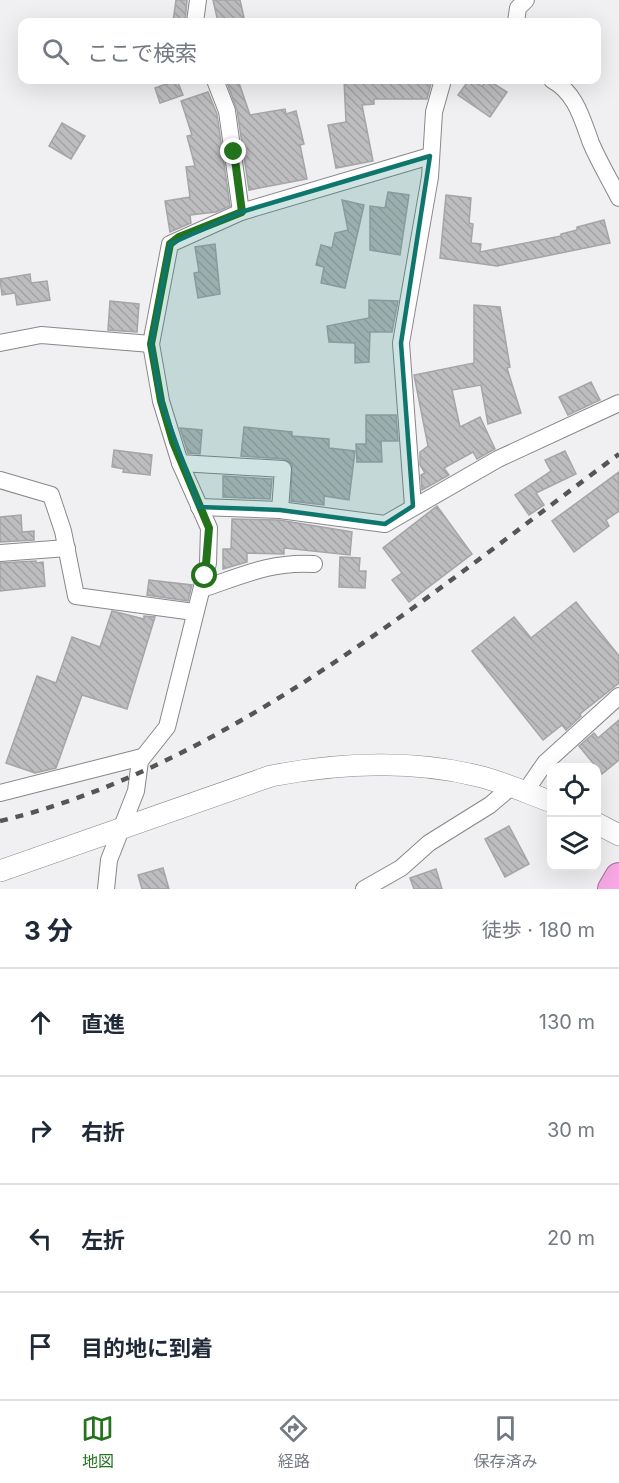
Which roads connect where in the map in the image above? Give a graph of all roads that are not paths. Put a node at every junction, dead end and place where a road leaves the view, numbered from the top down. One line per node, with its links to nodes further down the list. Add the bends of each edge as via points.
1 (198, 0): 3 (street)
2 (526, 0): 4 (street, via 518,8)
3 (196, 18)
4 (517, 18)
5 (217, 84): 10 (street, via 227,111)
6 (442, 84): 8 (street, via 434,112)
7 (559, 84): 9 (street, via 582,112 591,143)
8 (430, 156): 10 (street); 17 (street, via 401,343)
9 (619, 198)
10 (242, 212): 12 (street, via 170,244)
11 (0, 343): 12 (street, via 41,335)
12 (151, 344): 14 (street, via 161,401)
13 (619, 403): 17 (street, via 498,459)
14 (180, 462): 16 (street); 18 (street, via 283,469)
15 (0, 480): 19 (street, via 51,495)
16 (199, 507): 18 (street); 22 (street, via 209,528)
17 (413, 507): 18 (street, via 385,524)
18 (280, 510)
19 (66, 548): 20 (street); 23 (street, via 76,596)
20 (0, 553)
21 (314, 564): 22 (street, via 289,562 268,566)
22 (202, 589): 23 (street)
23 (194, 612): 25 (street, via 166,727)
24 (619, 696): 26 (street)
25 (142, 757): 27 (street); 30 (street, via 136,791)
26 (518, 789): 28 (street); 30 (street, via 443,770 342,765 271,776); 35 (street, via 429,843 401,868)
27 (0, 793)
28 (547, 800)
29 (601, 825): 31 (street)
30 (122, 827): 32 (street); 34 (street, via 109,860)
31 (619, 835)
32 (0, 871)
33 (619, 877): 36 (highway)
34 (105, 889)
35 (364, 889)
36 (612, 889)

